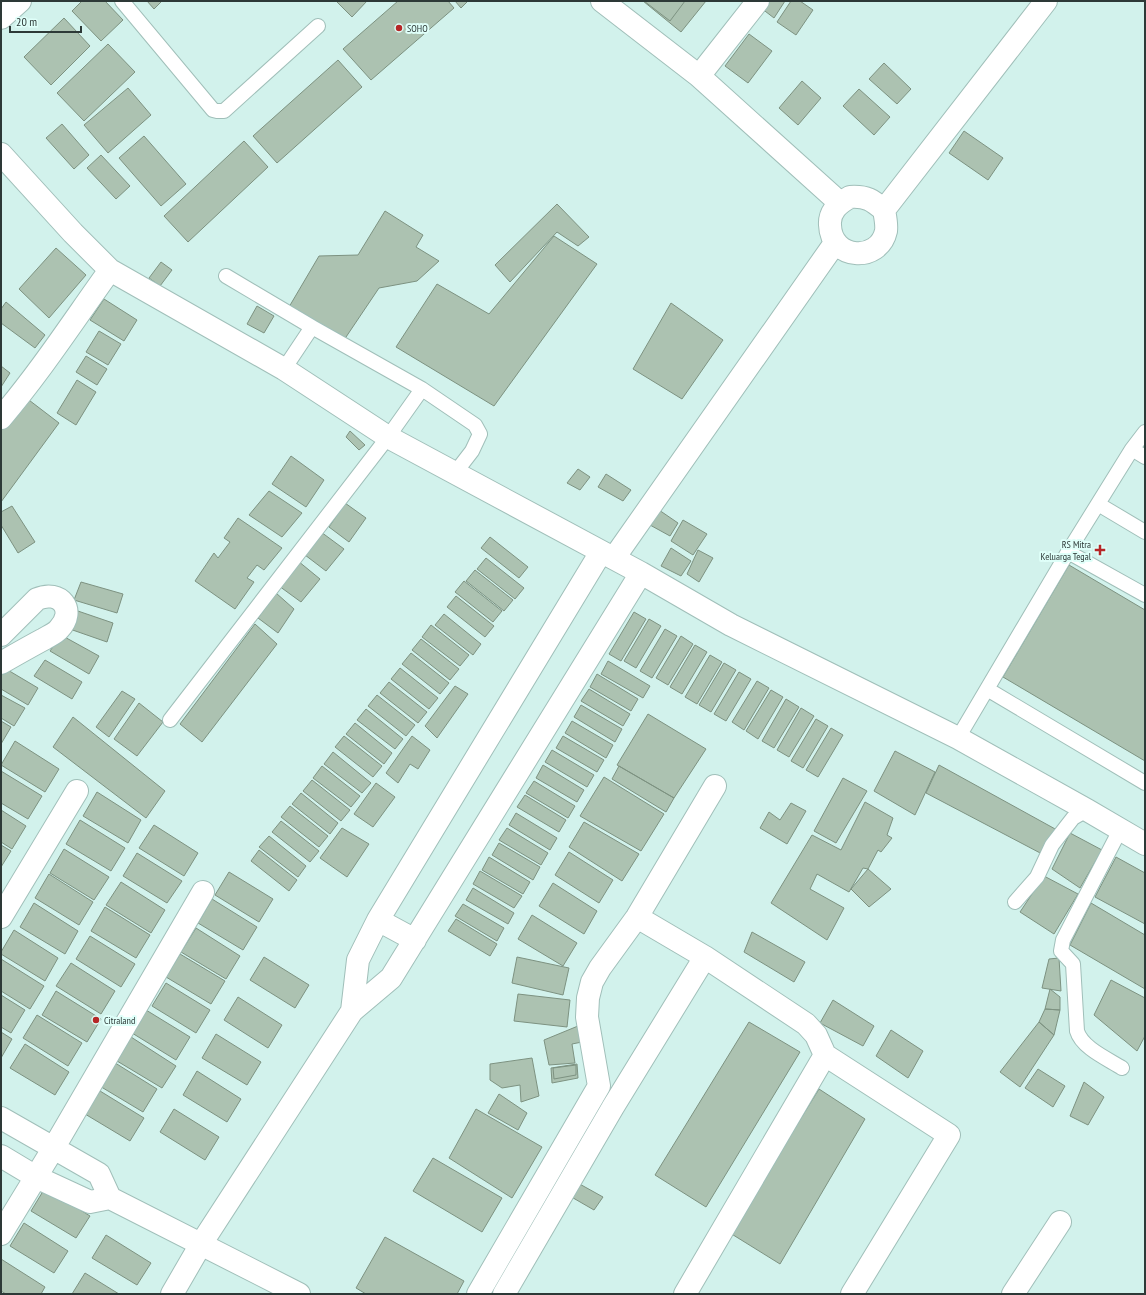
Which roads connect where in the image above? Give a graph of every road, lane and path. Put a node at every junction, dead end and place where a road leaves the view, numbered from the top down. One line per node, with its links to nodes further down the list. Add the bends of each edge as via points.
1 (20, 1): 6 (street)
2 (122, 1): 7 (lane, via 213,110 220,112 247,91)
3 (602, 1): 8 (street)
4 (758, 1): 8 (street)
5 (1046, 1): 11 (street)
6 (1, 18)
7 (318, 26)
8 (699, 76): 10 (street)
9 (1, 154): 13 (street)
10 (840, 203): 11 (street, via 850,197 861,197 872,200); 12 (street, via 833,211 830,222 830,233)
11 (884, 210): 12 (street, via 886,232 880,243 870,251 858,254 845,251)
12 (836, 243): 27 (street)
13 (110, 270): 16 (street); 18 (street, via 55,350)
14 (226, 276): 15 (lane)
15 (312, 327): 16 (lane); 17 (lane)
16 (284, 369): 20 (street)
17 (422, 389): 20 (lane); 23 (lane, via 475,425 480,434 472,451)
18 (1, 418)
19 (1145, 432): 21 (lane)
20 (388, 437): 23 (street); 33 (lane)
21 (1132, 449): 22 (lane); 24 (lane)
22 (1145, 457)
23 (455, 473): 27 (street)
24 (1098, 504): 25 (lane); 26 (lane)
25 (1145, 532)
26 (1068, 552): 29 (lane); 32 (lane)
27 (608, 555): 28 (street); 45 (street)
28 (641, 572): 34 (street, via 731,625); 46 (street)
29 (1145, 595)
30 (1, 635): 31 (street, via 43,596 55,597 65,604 66,616 59,630)
31 (1, 663)
32 (987, 689): 34 (lane); 35 (lane)
33 (170, 720)
34 (958, 738): 38 (street)
35 (1145, 784)
36 (715, 786): 44 (street)
37 (77, 791): 43 (street)
38 (1087, 810): 39 (street); 42 (lane, via 1073,818 1052,845 1037,877)
39 (1120, 830): 40 (street); 50 (lane, via 1063,940 1062,951 1073,964 1077,1024 1082,1042)
40 (1145, 844)
41 (203, 892): 54 (street)
42 (1015, 902)
43 (1, 917)
44 (636, 917): 47 (street); 51 (street, via 600,968 592,982 588,998 587,1017)
45 (378, 920): 46 (street); 48 (street, via 358,960)
46 (415, 940): 48 (street, via 391,978)
47 (705, 957): 49 (street, via 806,1024 816,1035); 52 (street)
48 (352, 1011): 60 (street)
49 (825, 1055): 65 (street); 66 (street, via 949,1136)
50 (1122, 1068)
51 (599, 1086): 52 (street); 63 (street)
52 (613, 1107): 64 (street)
53 (1, 1118): 54 (street)
54 (53, 1149): 56 (street); 57 (street, via 99,1174)
55 (1, 1156): 56 (street)
56 (36, 1177): 57 (street, via 90,1202); 59 (street)
57 (110, 1198): 60 (street)
58 (1060, 1222): 67 (street)
59 (1, 1234)
60 (201, 1244): 61 (street); 62 (street)
61 (172, 1294)
62 (299, 1294)
63 (478, 1294)
64 (504, 1294)
65 (685, 1294)
66 (852, 1294)
67 (1013, 1294)

